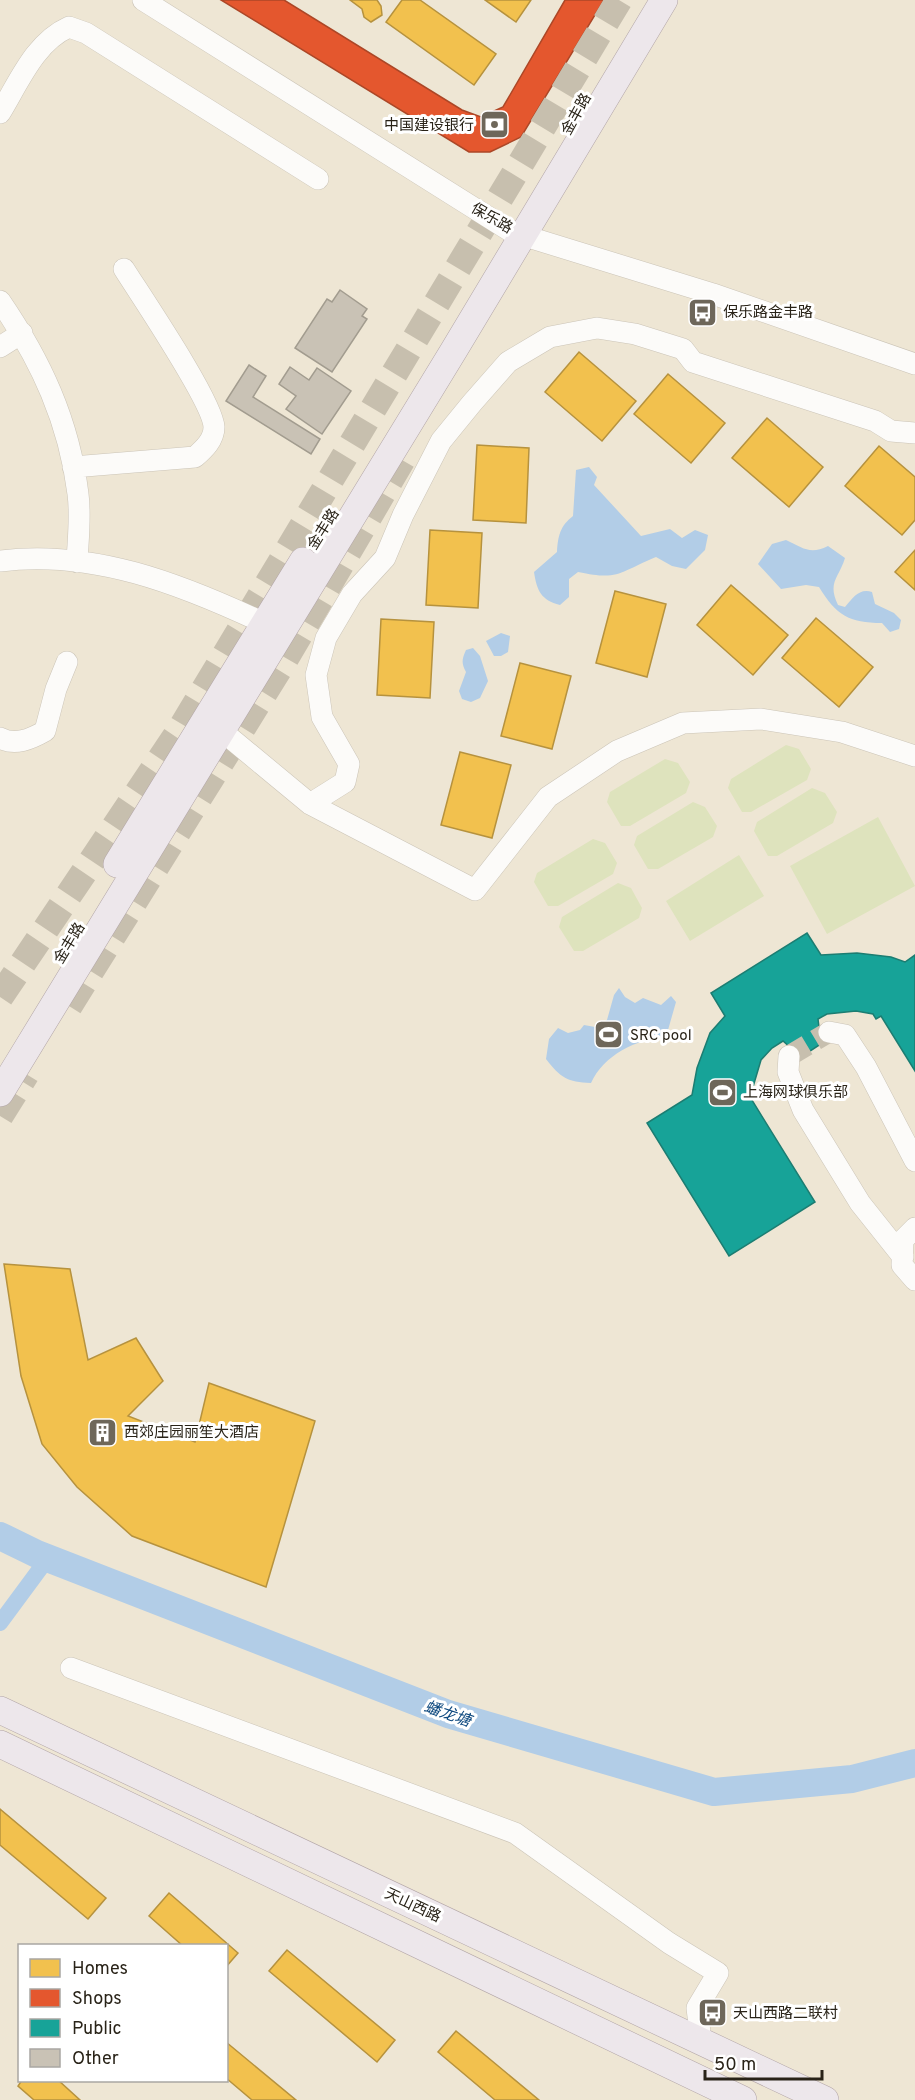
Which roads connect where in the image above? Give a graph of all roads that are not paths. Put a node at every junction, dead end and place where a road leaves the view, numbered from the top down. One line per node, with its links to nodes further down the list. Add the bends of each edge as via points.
1 (143, 0): 6 (street, 保乐路)
2 (645, 0): 6 (main road, 金丰路, via 589,91)
3 (664, 0): 6 (main road, 金丰路)
4 (0, 113): 5 (street, via 38,52 53,34 69,27 86,33)
5 (318, 179)
6 (518, 233): 11 (street, 保乐路, via 714,294); 16 (main road, 金丰路); 18 (main road)
7 (124, 269): 13 (street, via 205,402 214,427 208,446 195,457)
8 (0, 301): 9 (street)
9 (22, 333): 10 (street); 13 (street, via 65,424)
10 (0, 347)
11 (915, 364)
12 (915, 433): 21 (street, via 891,431 875,421 693,362 683,349 635,334 597,328 550,337 508,362 441,441 385,558 352,594 326,638 316,675 322,717 349,764 345,782)
13 (73, 467): 15 (street, via 78,495)
14 (0, 561): 15 (street, via 34,557)
15 (77, 562): 16 (street, via 120,568 193,591)
16 (264, 623): 18 (main road, 金丰路)
17 (67, 662): 19 (street, via 45,731 28,741)
18 (213, 724): 21 (street); 24 (main road, 金丰路); 25 (main road)
19 (0, 738)
20 (915, 756): 21 (street, via 842,732 761,719 683,723 617,751 548,797 474,890)
21 (310, 804)
22 (829, 1032): 26 (street, via 845,1035)
23 (789, 1056): 28 (street, via 788,1072 803,1110 860,1203)
24 (0, 1057)
25 (0, 1093)
26 (915, 1161)
27 (915, 1228): 28 (street, via 903,1240)
28 (903, 1257): 29 (street, via 902,1265)
29 (915, 1280)
30 (71, 1668): 33 (street, via 515,1833 717,1973 697,2008)
31 (0, 1710): 33 (main road, 天山西路)
32 (0, 1744): 34 (main road)
33 (701, 2041): 34 (main road); 36 (main road, 天山西路)
34 (702, 2092): 35 (main road)
35 (743, 2100)
36 (825, 2100)

